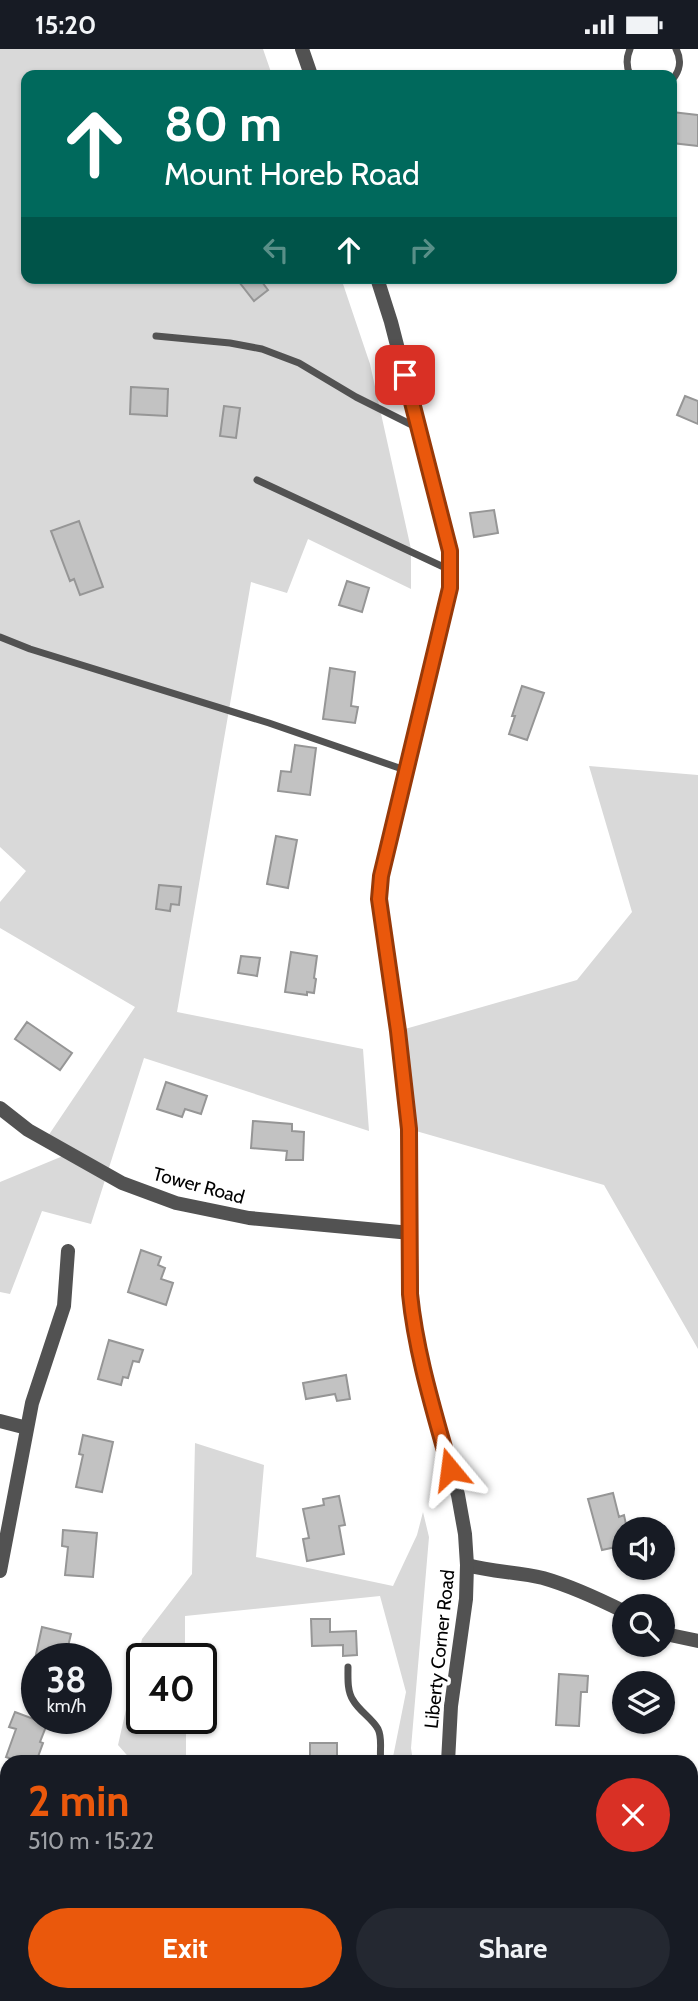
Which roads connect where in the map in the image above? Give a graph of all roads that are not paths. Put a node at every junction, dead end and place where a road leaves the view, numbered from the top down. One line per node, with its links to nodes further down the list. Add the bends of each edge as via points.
1 (302, 49): 4 (street)
2 (676, 49): 6 (lane)
3 (628, 50): 5 (lane)
4 (309, 70)
5 (628, 70)
6 (677, 72)
7 (379, 284): 9 (street, Liberty Corner Road)
8 (156, 336): 9 (lane, via 262,349 299,362)
9 (418, 428): 11 (street, Liberty Corner Road)
10 (257, 480): 11 (lane)
11 (451, 570): 13 (street, Liberty Corner Road)
12 (0, 637): 13 (lane)
13 (405, 770): 15 (street, Liberty Corner Road, via 379,899 409,1129)
14 (0, 1108): 15 (street, Tower Road, via 28,1130 122,1183 176,1203 249,1218)
15 (411, 1233): 19 (street, Liberty Corner Road, via 414,1325 461,1509)
16 (68, 1251): 18 (street, via 64,1306)
17 (0, 1422): 18 (street)
18 (27, 1428): 20 (street)
19 (467, 1565): 21 (street, via 542,1578); 26 (street, Liberty Corner Road)
20 (0, 1571)
21 (612, 1606)
22 (675, 1636): 23 (street)
23 (698, 1641)
24 (348, 1667): 25 (lane, via 351,1699 377,1726)
25 (380, 1755)
26 (448, 1755)

